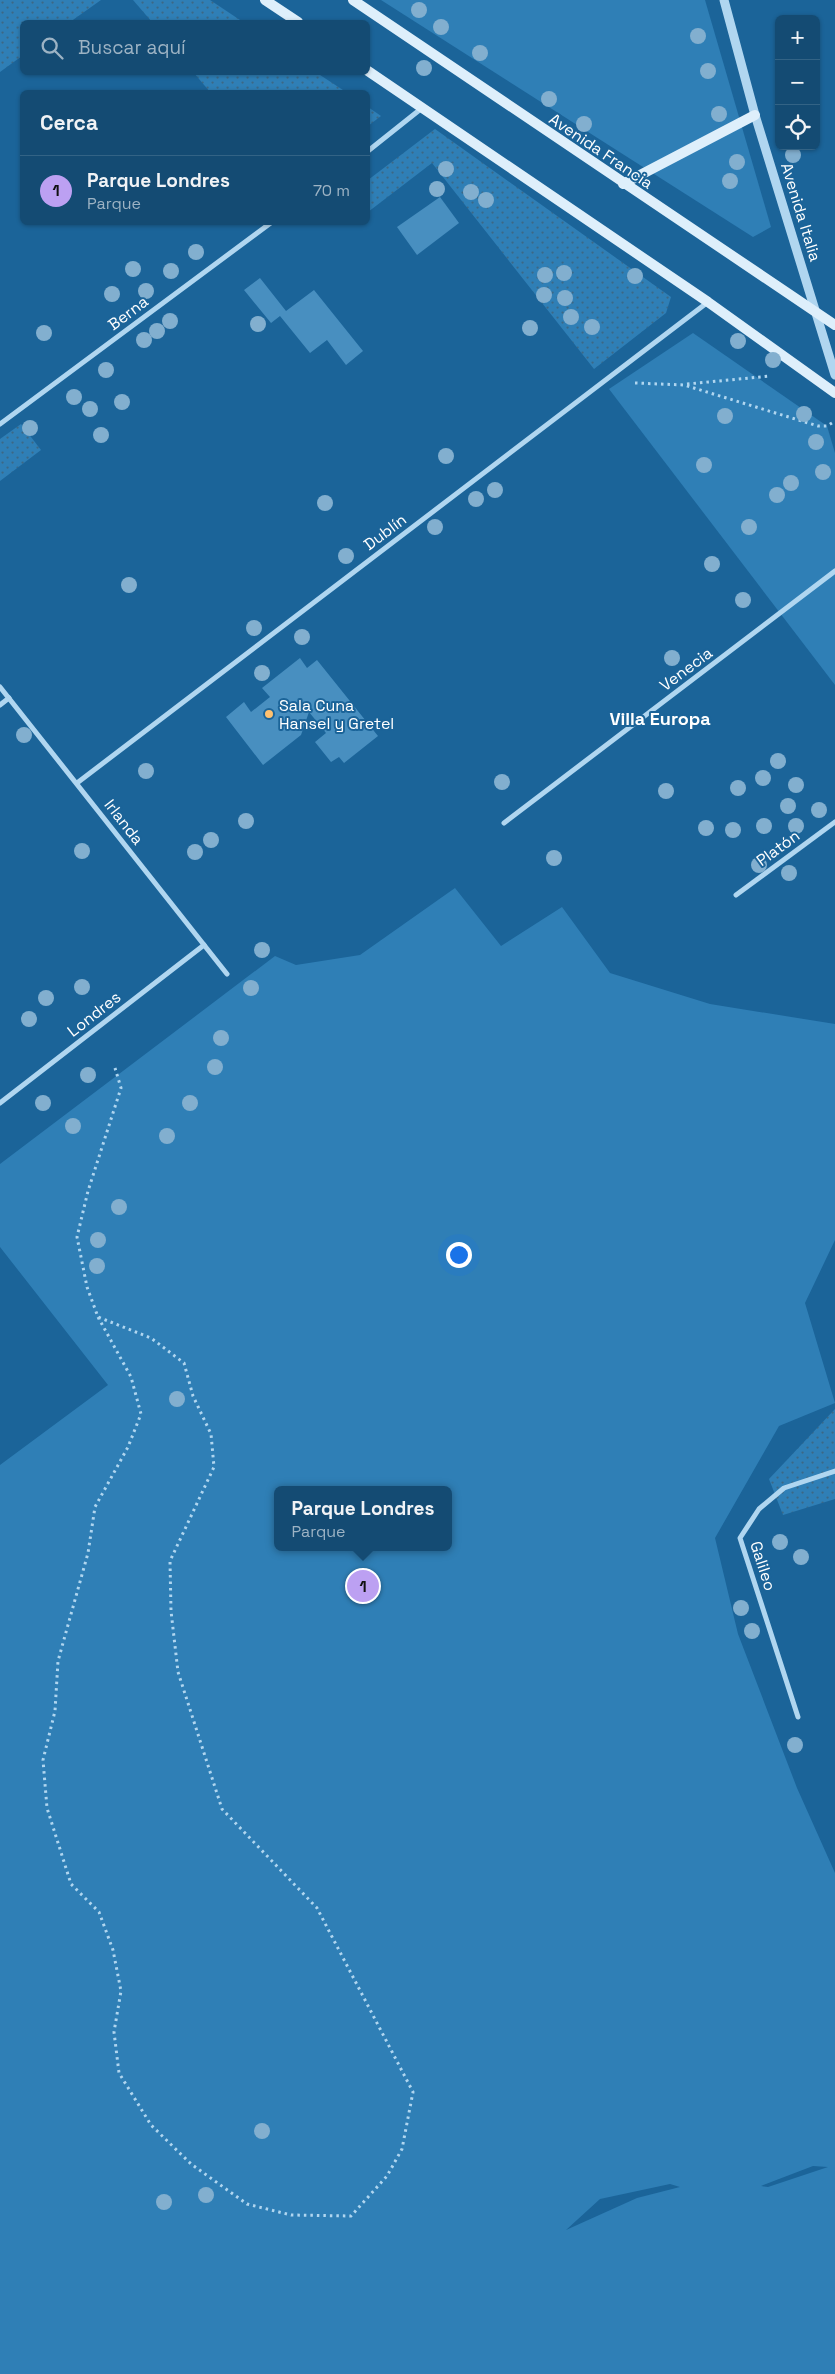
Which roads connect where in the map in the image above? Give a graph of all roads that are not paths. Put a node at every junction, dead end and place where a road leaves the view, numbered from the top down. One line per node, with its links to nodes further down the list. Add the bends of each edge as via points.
1 (265, 0): 4 (main road)
2 (353, 0): 9 (main road, Avenida Francia)
3 (724, 0): 7 (street, Avenida Italia)
4 (295, 20)
5 (370, 71): 6 (main road)
6 (422, 108): 8 (street); 11 (main road)
7 (755, 115): 9 (main road); 12 (street, Avenida Italia)
8 (370, 149)
9 (623, 184): 12 (main road, Avenida Francia)
10 (268, 225): 16 (street, Berna)
11 (708, 302): 15 (main road); 21 (street, Dublín)
12 (818, 314): 13 (main road, Avenida Francia); 14 (street, Avenida Italia)
13 (835, 325)
14 (835, 375)
15 (835, 393)
16 (0, 424)
17 (835, 571): 23 (street, Venecia)
18 (0, 687): 19 (street, Irlanda)
19 (9, 698): 20 (street); 21 (street, Irlanda)
20 (0, 705)
21 (77, 783): 25 (street, Irlanda)
22 (835, 822): 24 (street, Platón)
23 (504, 823)
24 (736, 895)
25 (204, 945): 26 (street, Irlanda); 27 (street, Londres)
26 (227, 974)
27 (0, 1103)
28 (835, 1471): 29 (street, Galileo, via 784,1488 759,1509 740,1538)
29 (798, 1717)

